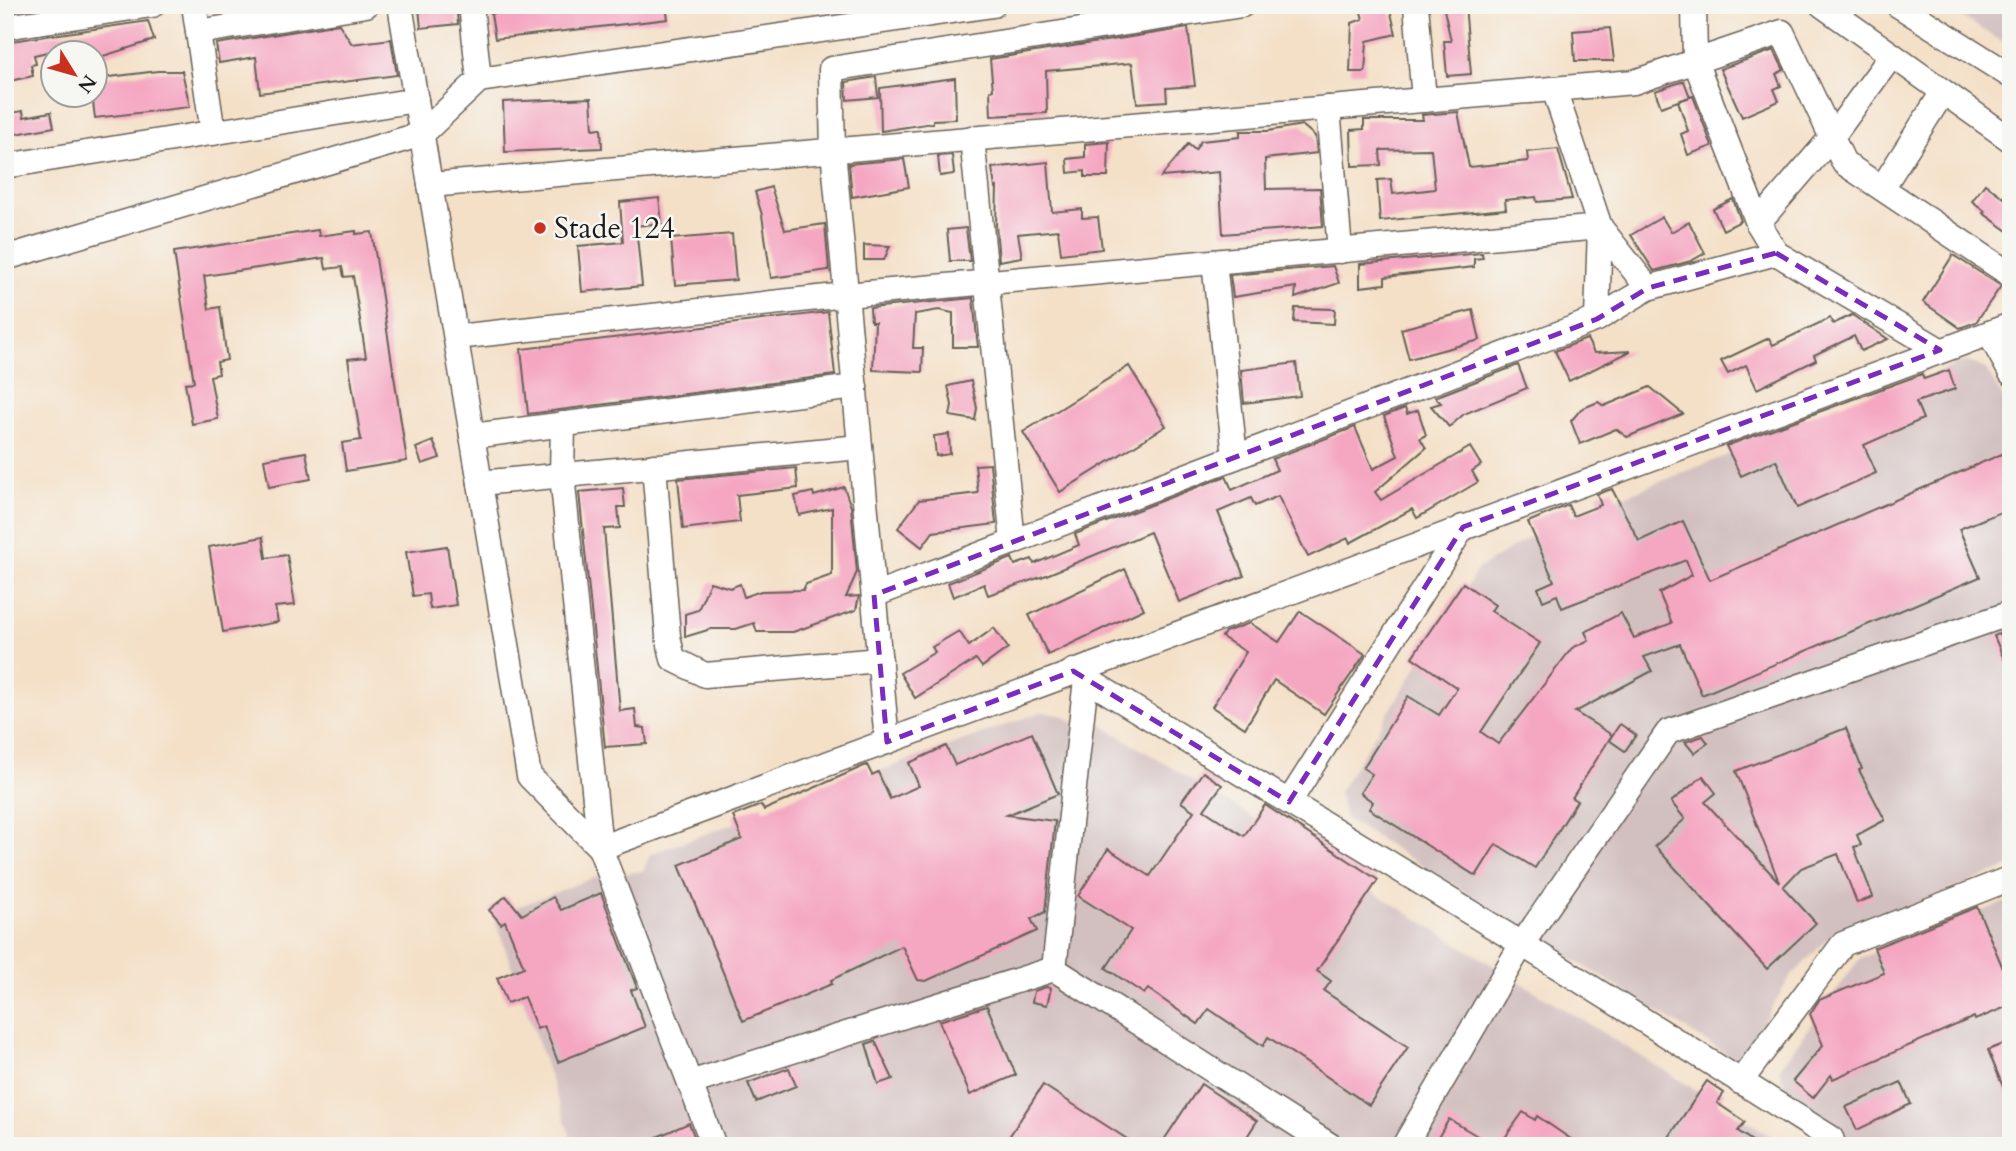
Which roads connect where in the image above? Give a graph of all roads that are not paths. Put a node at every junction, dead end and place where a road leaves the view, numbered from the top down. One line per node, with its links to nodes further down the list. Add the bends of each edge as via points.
1 (152, 5): 12 (street)
2 (194, 5): 15 (street)
3 (366, 5): 13 (street)
4 (400, 5): 22 (street)
5 (993, 5): 19 (street)
6 (1242, 5): 30 (street, via 831,69)
7 (1416, 5): 23 (street)
8 (1693, 5): 17 (street)
9 (1822, 5): 16 (street)
10 (1898, 5): 18 (street)
11 (476, 6): 19 (street)
12 (75, 11): 14 (street)
13 (285, 12): 15 (street)
14 (5, 27)
15 (198, 32): 25 (street)
16 (1892, 55): 21 (street); 27 (street)
17 (1695, 61): 20 (street, via 1634,82); 27 (street, via 1782,32); 34 (street)
18 (2011, 76)
19 (479, 80): 26 (street)
20 (1554, 89): 23 (street); 35 (street)
21 (1943, 92): 29 (street); 33 (street)
22 (416, 100): 25 (street); 26 (street)
23 (1424, 100): 24 (street)
24 (1328, 108): 28 (street); 36 (street)
25 (213, 133): 31 (street)
26 (422, 134): 32 (street); 38 (street)
27 (1832, 137): 33 (street, via 1844,163); 34 (street)
28 (972, 138): 30 (street); 41 (street)
29 (2011, 140)
30 (833, 150): 32 (street); 43 (street)
31 (5, 166)
32 (430, 185): 46 (street)
33 (1882, 188): 40 (street)
34 (1758, 223): 37 (street)
35 (1600, 227): 36 (street); 42 (street); 44 (street)
36 (1340, 251): 39 (street)
37 (1776, 253): 42 (street); 47 (street)
38 (5, 258)
39 (1214, 262): 41 (street); 53 (street)
40 (2011, 275)
41 (986, 283): 43 (street); 58 (street)
42 (1648, 288): 44 (street)
43 (846, 296): 46 (street); 49 (street)
44 (1597, 319): 53 (street)
45 (2000, 329): 47 (street); 48 (street)
46 (456, 337): 51 (street)
47 (1940, 350): 57 (street)
48 (2011, 373)
49 (855, 387): 50 (street); 52 (street)
50 (563, 424): 51 (street); 55 (street)
51 (472, 436): 56 (street)
52 (860, 447): 54 (street); 59 (street)
53 (1234, 457): 58 (street)
54 (654, 466): 55 (street); 61 (street, via 673,659 705,675)
55 (562, 475): 56 (street); 65 (street)
56 (480, 483): 65 (street, via 529,776)
57 (1463, 527): 62 (street); 64 (street)
58 (1013, 542): 59 (street)
59 (874, 595): 61 (street)
60 (2011, 613): 67 (street, via 1668,733)
61 (880, 660): 63 (street)
62 (1080, 675): 63 (street); 64 (street); 68 (street)
63 (887, 742): 65 (street)
64 (1289, 803): 67 (street)
65 (600, 848): 70 (street)
66 (2011, 878): 69 (street, via 1843,944)
67 (1522, 944): 69 (street); 73 (street)
68 (1054, 969): 70 (street); 72 (street)
69 (1740, 1082): 74 (street, via 1831,1138)
70 (690, 1083): 71 (street)
71 (715, 1146)
72 (1331, 1146)
73 (1404, 1146)
74 (1834, 1146)

